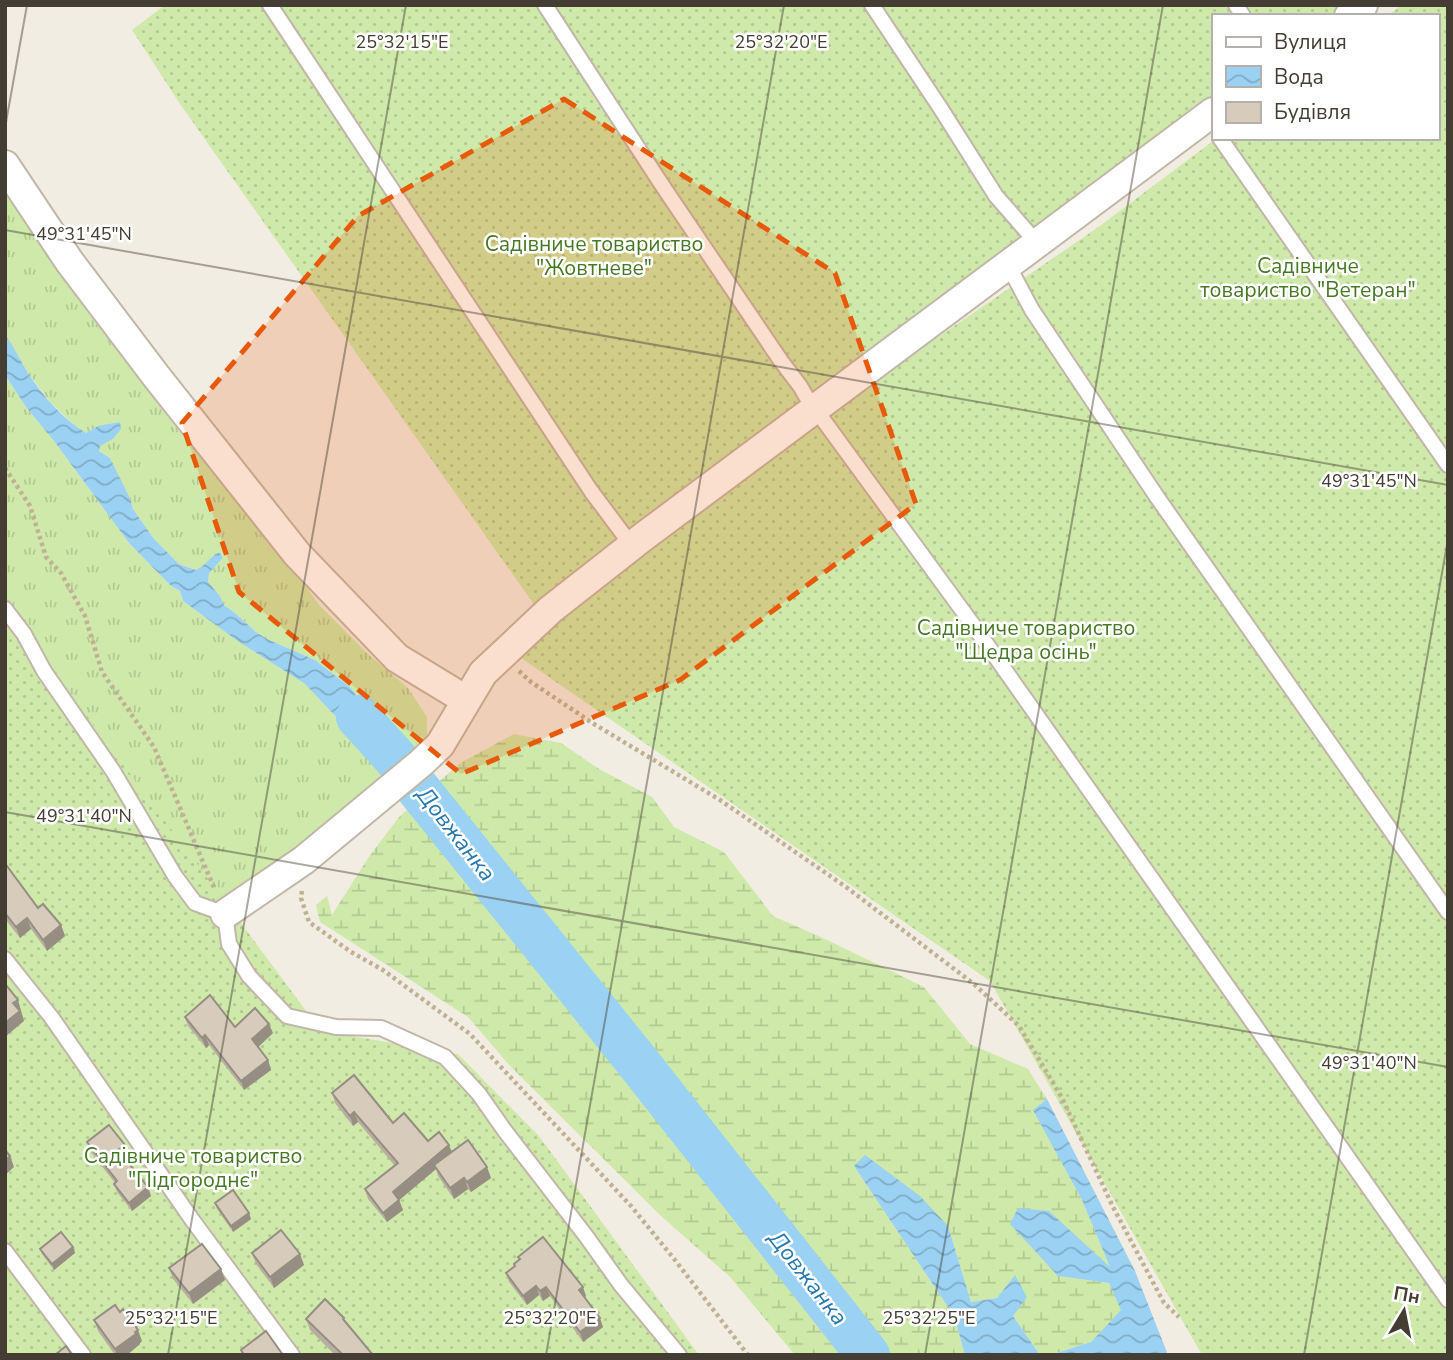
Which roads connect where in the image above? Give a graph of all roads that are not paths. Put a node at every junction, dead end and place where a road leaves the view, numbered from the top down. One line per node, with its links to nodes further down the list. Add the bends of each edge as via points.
1 (270, 5): 11 (lane)
2 (545, 5): 9 (lane)
3 (872, 5): 7 (lane, via 996,196)
4 (1212, 125): 7 (street)
5 (1224, 140): 10 (lane)
6 (5, 165): 13 (street, via 69,261 298,554 397,658)
7 (1037, 243): 8 (street)
8 (1007, 265): 9 (street); 14 (lane, via 1157,497)
9 (814, 410): 11 (street); 18 (lane, via 976,629)
10 (1448, 464)
11 (632, 546): 13 (street, via 550,610 483,673)
12 (5, 609): 15 (lane, via 113,771 175,876 195,902)
13 (466, 700): 15 (street, via 440,745 421,763 303,860)
14 (1448, 912)
15 (225, 914): 21 (lane, via 229,944 249,976 287,1016 335,1027 381,1028 445,1057 479,1094)
16 (5, 960): 20 (lane, via 52,1018)
17 (5, 1251): 19 (lane)
18 (1448, 1300)
19 (83, 1355)
20 (292, 1355)
21 (679, 1355)

